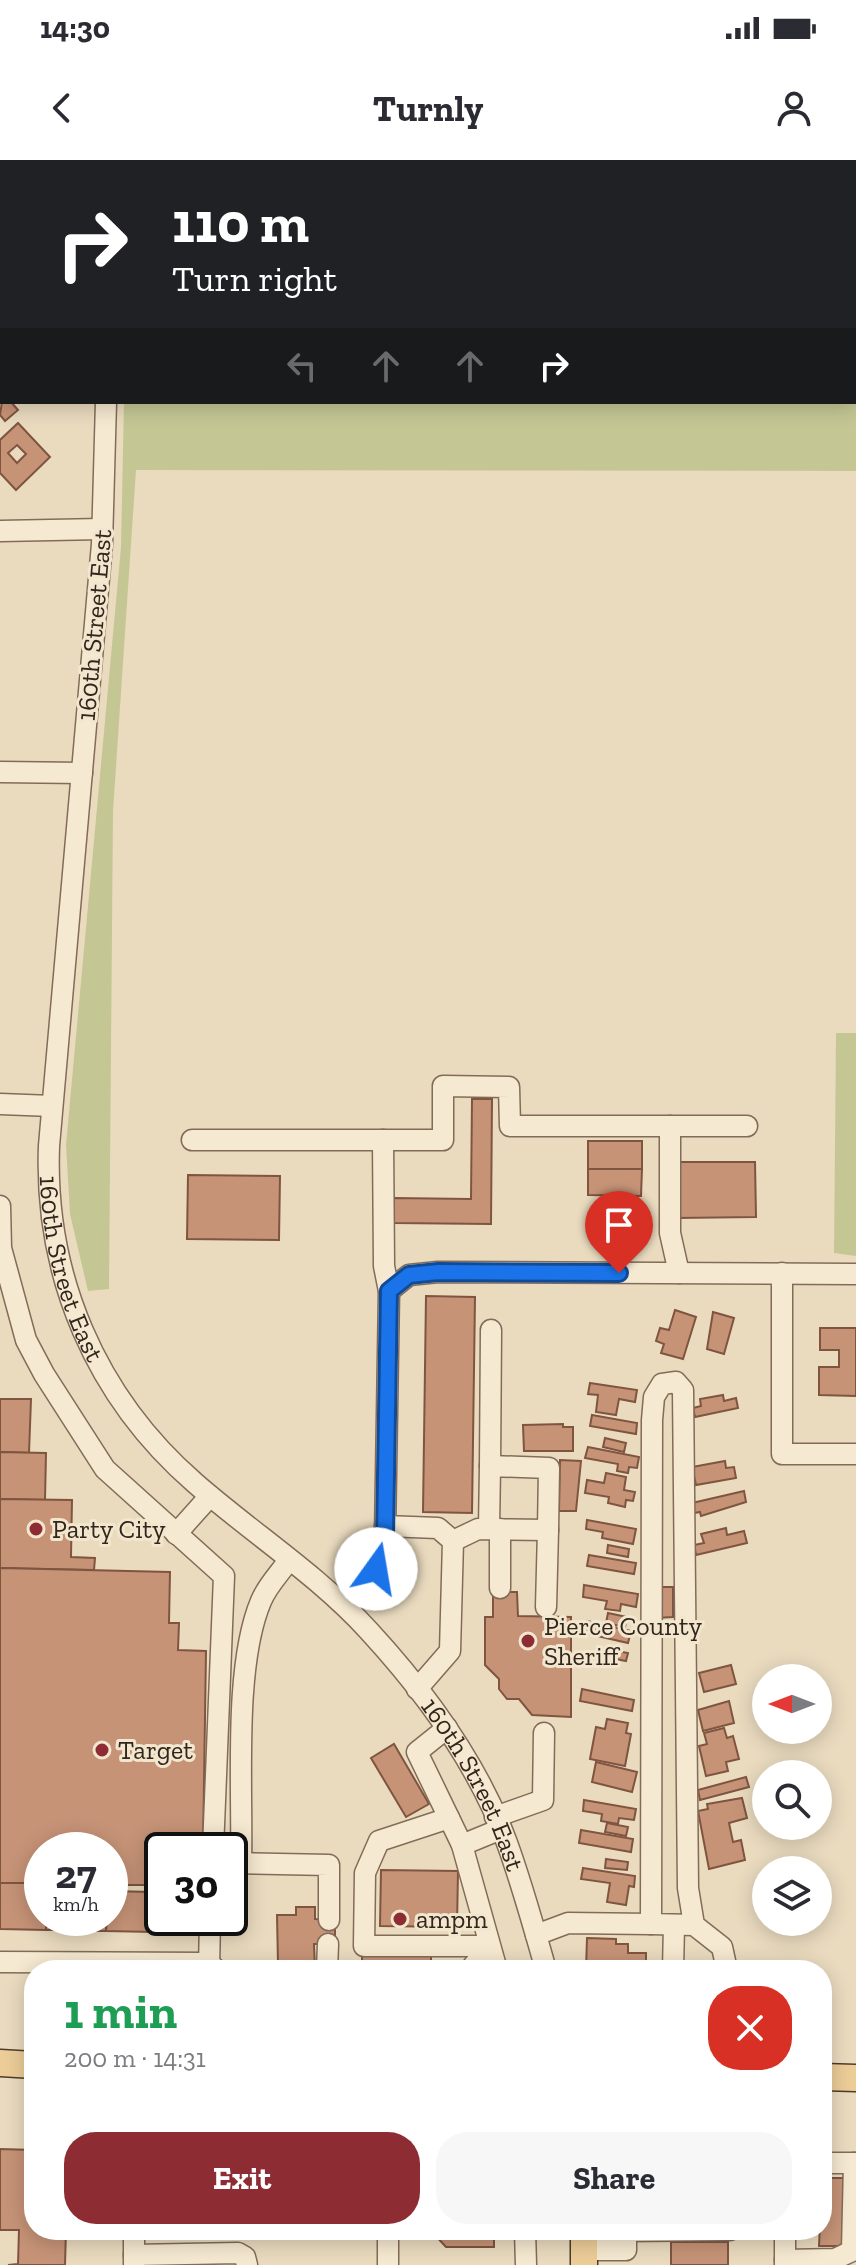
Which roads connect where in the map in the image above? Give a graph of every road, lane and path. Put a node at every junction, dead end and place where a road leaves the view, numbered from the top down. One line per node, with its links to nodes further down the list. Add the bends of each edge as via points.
1 (106, 404): 2 (street, 160th Street East)
2 (102, 529): 3 (street); 5 (street, 160th Street East)
3 (0, 531)
4 (0, 772): 5 (street)
5 (82, 773): 7 (street, 160th Street East)
6 (0, 1104): 7 (street)
7 (52, 1106): 20 (street, 160th Street East, via 49,1212 55,1250 86,1341 134,1419)
8 (670, 1126): 9 (street); 11 (street, via 510,1126 509,1087 443,1086 443,1140); 13 (street, via 670,1233)
9 (747, 1126)
10 (192, 1140): 11 (street)
11 (383, 1140): 16 (street, via 384,1266)
12 (0, 1206): 24 (street, via 1,1248 26,1340 44,1374 105,1469)
13 (679, 1273): 14 (street); 16 (street, via 438,1272 409,1275)
14 (782, 1273): 15 (street); 18 (street, via 782,1454)
15 (856, 1274)
16 (389, 1291): 21 (street)
17 (491, 1330): 19 (street)
18 (856, 1454)
19 (490, 1466): 22 (street); 23 (street, via 549,1468)
20 (210, 1496): 24 (street); 26 (street, 160th Street East)
21 (385, 1526): 25 (street, via 438,1528); 29 (street, via 376,1569)
22 (495, 1529): 23 (street); 25 (street, via 478,1529); 27 (street)
23 (548, 1530): 28 (street)
24 (176, 1534): 37 (street, via 224,1576)
25 (453, 1541): 32 (street, via 450,1651)
26 (289, 1560): 29 (street, 160th Street East); 38 (street, via 263,1597 245,1666)
27 (500, 1588)
28 (546, 1607)
29 (348, 1608): 32 (street, 160th Street East)
30 (651, 1657): 31 (street); 31 (street, via 654,1397 662,1384 676,1382 683,1390); 42 (street)
31 (687, 1657): 43 (street)
32 (417, 1689): 33 (street, 160th Street East)
33 (447, 1728): 35 (street, via 417,1752); 36 (street, 160th Street East)
34 (544, 1733): 36 (street, via 543,1800)
35 (449, 1818): 39 (street); 47 (street, via 379,1841 365,1873 364,1946)
36 (498, 1823): 39 (street); 44 (street, 160th Street East)
37 (214, 1832)
38 (237, 1832)
39 (462, 1845): 47 (street)
40 (248, 1863): 41 (street, via 329,1865)
41 (329, 1920)
42 (651, 1924): 43 (street); 44 (street, via 568,1923)
43 (684, 1925): 54 (street); 55 (street, via 722,1947)
44 (536, 1935): 53 (street, 160th Street East)
45 (210, 1936): 48 (street)
46 (328, 1944): 49 (street)
47 (489, 1946): 50 (street); 51 (street); 52 (street)
48 (210, 1960)
49 (327, 1960)
50 (478, 1960)
51 (488, 1960)
52 (494, 1960)
53 (543, 1960)
54 (675, 1960)
55 (725, 1960)
56 (0, 1962): 57 (street)
57 (24, 1963)
58 (0, 2063): 59 (main road)
59 (24, 2064)
60 (832, 2163): 61 (street)
61 (855, 2163): 69 (street, via 852,2251 835,2259)
62 (388, 2240): 71 (street)
63 (525, 2240): 72 (street)
64 (626, 2240): 66 (street, via 626,2250)
65 (785, 2240): 69 (street)
66 (584, 2248)
67 (134, 2260): 68 (street)
68 (172, 2260): 70 (street, via 238,2253)
69 (785, 2262)
70 (247, 2265)
71 (388, 2265)
72 (526, 2265)

